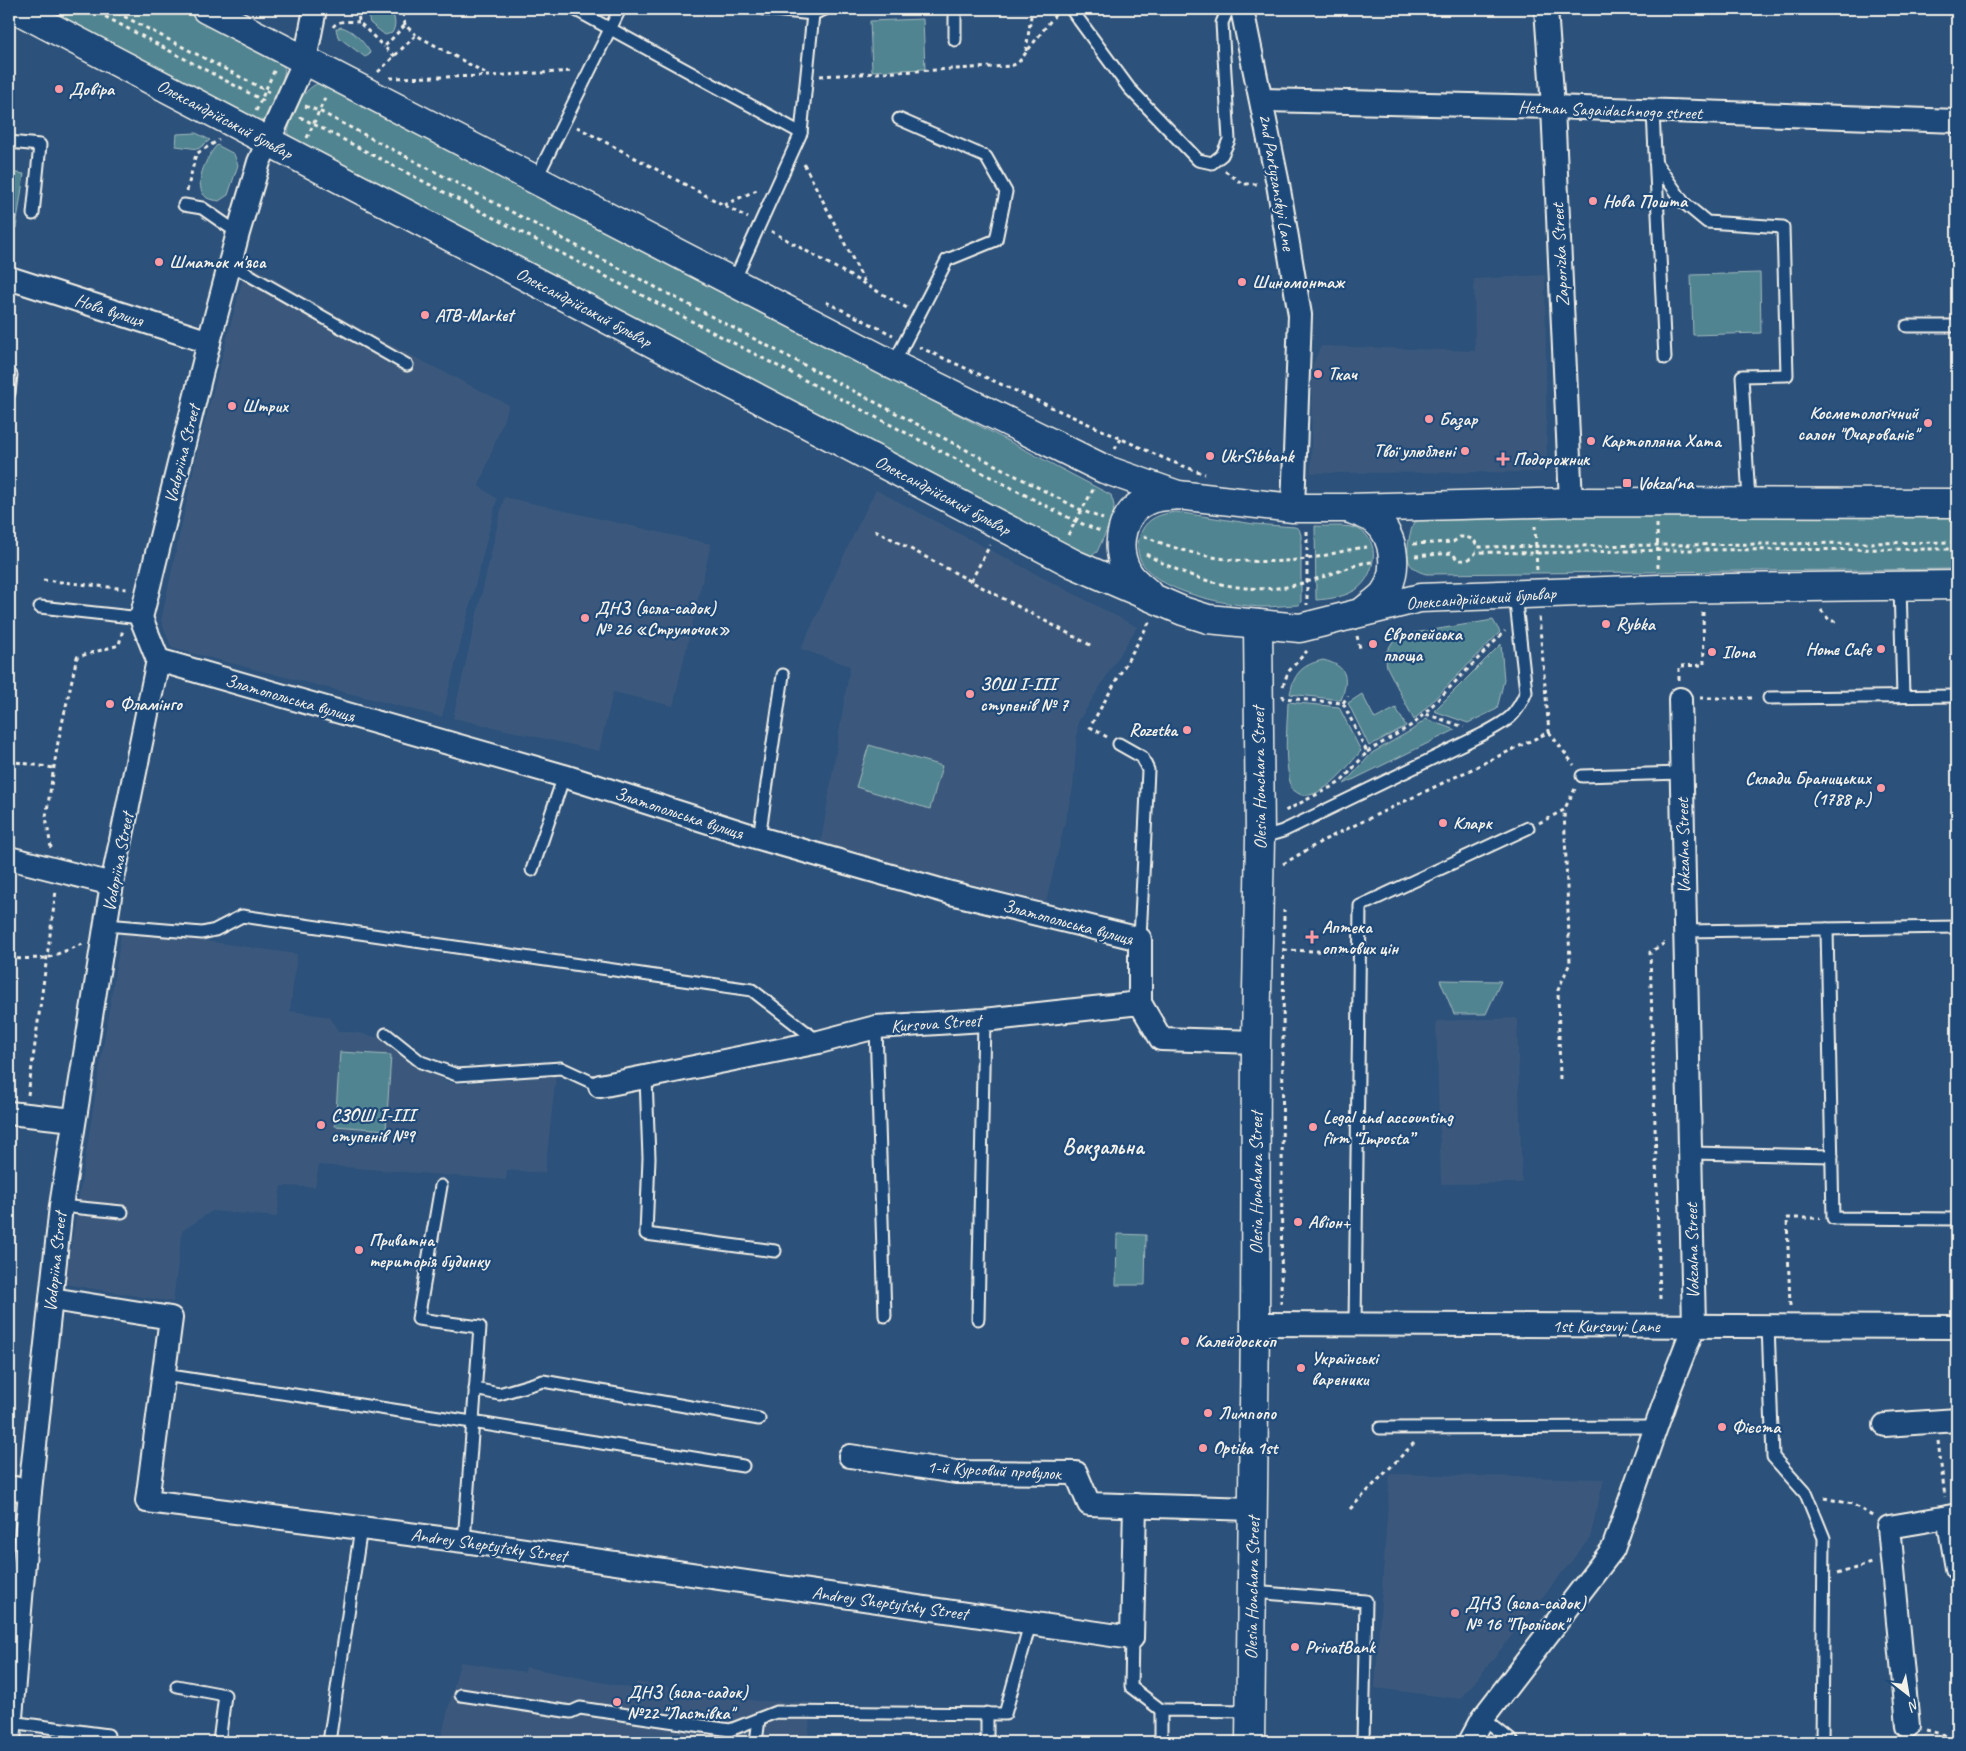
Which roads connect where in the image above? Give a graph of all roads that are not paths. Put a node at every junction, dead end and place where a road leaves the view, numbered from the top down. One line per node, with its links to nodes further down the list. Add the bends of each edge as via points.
1 (16, 9): 24 (main road, Олександрійський бульвар)
2 (206, 9): 16 (main road)
3 (315, 9): 16 (street, Vodopiina Street)
4 (574, 9): 14 (lane)
5 (620, 9): 14 (lane)
6 (765, 9): 13 (lane)
7 (825, 9): 13 (lane)
8 (955, 9): 15 (lane)
9 (1071, 9): 10 (lane, via 1130,88 1198,160 1212,163 1222,155 1229,140 1222,23)
10 (1230, 9)
11 (1242, 9): 17 (street, 2nd Partyzanskyi Lane)
12 (1546, 9): 18 (street, Zaporizka Street)
13 (813, 14): 22 (lane)
14 (610, 28): 22 (lane); 26 (lane)
15 (955, 40)
16 (305, 60): 24 (street, Vodopiina Street); 26 (main road)
17 (1262, 100): 18 (street, Hetman Sagaidachnogo street); 45 (street, 2nd Partyzanskyi Lane, via 1300,315)
18 (1554, 107): 19 (street, Hetman Sagaidachnogo street); 43 (street, Zaporizka Street)
19 (1654, 112): 21 (street, Hetman Sagaidachnogo street); 25 (lane)
20 (899, 119): 38 (lane, via 986,157 1006,192 996,240 946,260)
21 (1957, 121)
22 (801, 134): 32 (lane)
23 (9, 142): 28 (lane, via 40,145)
24 (268, 142): 29 (street, Vodopiina Street); 51 (main road, Олександрійський бульвар, via 1065,559)
25 (1655, 162): 36 (lane); 42 (lane, via 1684,203 1707,222 1783,227 1787,375 1742,376)
26 (536, 179): 32 (main road)
27 (184, 205): 29 (lane, via 202,208)
28 (33, 214)
29 (238, 233): 30 (street, Vodopiina Street)
30 (230, 264): 35 (street, Vodopiina Street); 37 (lane)
31 (9, 278): 35 (street, Нова вулиця)
32 (734, 281): 38 (main road)
33 (1907, 326): 34 (lane)
34 (1957, 326)
35 (209, 342): 52 (street, Vodopiina Street)
36 (1665, 358)
37 (407, 365)
38 (893, 365): 41 (main road, via 1104,469)
39 (9, 375): 40 (lane)
40 (9, 393)
41 (1178, 495): 45 (main road); 51 (main road, via 1152,498 1136,507 1122,533 1121,555 1128,574)
42 (1749, 501): 43 (main road); 44 (main road)
43 (1571, 502): 46 (main road)
44 (1957, 503)
45 (1300, 508): 46 (main road)
46 (1349, 508): 53 (main road, via 1374,519 1386,531 1392,552 1391,580)
47 (1957, 584): 48 (main road, Олександрійський бульвар)
48 (1900, 586): 49 (main road, Олександрійський бульвар, via 1659,589); 57 (lane)
49 (1517, 605): 53 (main road, Олександрійський бульвар, via 1420,598); 67 (lane, via 1526,692 1510,719 1283,831)
50 (40, 607): 52 (lane)
51 (1152, 609): 54 (main road, Олександрійський бульвар)
52 (141, 618): 55 (street)
53 (1365, 622): 54 (main road, Олександрійський бульвар, via 1300,628)
54 (1258, 624): 67 (main road, Olesia Honchara Street)
55 (158, 660): 63 (street, Златопольська вулиця); 70 (street, Vodopiina Street)
56 (783, 675): 66 (lane)
57 (1903, 696): 58 (lane); 59 (lane)
58 (1957, 696)
59 (1769, 698)
60 (1680, 699): 62 (street, Vokzalna Street)
61 (1119, 744): 75 (lane, via 1142,756 1148,770)
62 (1681, 773): 64 (lane); 74 (street, Vokzalna Street)
63 (564, 776): 66 (street, Златопольська вулиця); 69 (lane)
64 (1582, 776)
65 (1528, 828): 97 (lane, via 1360,906)
66 (759, 838): 75 (street, Златопольська вулиця, via 951,893)
67 (1260, 838): 81 (main road, Olesia Honchara Street)
68 (9, 858): 70 (street)
69 (532, 870)
70 (112, 884): 73 (street, Vodopiina Street)
71 (1957, 927): 72 (lane)
72 (1827, 929): 74 (lane); 87 (lane)
73 (105, 930): 80 (lane, via 202,933 242,916 752,990); 85 (street, Vodopiina Street)
74 (1685, 931): 86 (street, Vokzalna Street)
75 (1140, 939): 76 (street, Златопольська вулиця)
76 (1140, 1003): 77 (street, Kursova Street); 81 (street, via 1161,1038)
77 (984, 1020): 78 (street, Kursova Street); 95 (lane)
78 (876, 1027): 80 (street, Kursova Street); 94 (lane)
79 (386, 1034): 83 (lane, via 421,1062 457,1075 561,1068)
80 (820, 1042): 82 (street, Kursova Street)
81 (1256, 1042): 96 (main road, Olesia Honchara Street)
82 (646, 1078): 83 (street, Kursova Street); 92 (lane, via 649,1158 646,1234)
83 (600, 1086)
84 (9, 1113): 85 (street)
85 (74, 1120): 89 (street, Vodopiina Street)
86 (1690, 1153): 87 (lane); 98 (street, Vokzalna Street)
87 (1832, 1156): 91 (lane, via 1833,1218)
88 (441, 1186): 102 (lane, via 418,1319 480,1327)
89 (61, 1206): 90 (lane); 93 (street, Vodopiina Street)
90 (122, 1212)
91 (1957, 1219)
92 (775, 1250)
93 (52, 1300): 101 (street, Andrey Sheptytsky Street, via 171,1318); 111 (street, Vodopiina Street)
94 (885, 1316)
95 (978, 1319)
96 (1255, 1324): 97 (street, 1st Kursovyi Lane); 113 (main road, Olesia Honchara Street)
97 (1355, 1325): 98 (street, 1st Kursovyi Lane)
98 (1694, 1326): 99 (street, 1st Kursovyi Lane); 107 (street, Vokzalna Street)
99 (1768, 1326): 100 (street, 1st Kursovyi Lane); 140 (lane, via 1773,1457 1806,1494 1824,1538)
100 (1957, 1327)
101 (164, 1376): 105 (lane); 115 (street, Andrey Sheptytsky Street, via 147,1501)
102 (475, 1389): 103 (lane, via 499,1394 543,1381); 105 (lane)
103 (759, 1419)
104 (1946, 1421): 106 (street)
105 (472, 1422): 110 (lane); 116 (lane)
106 (1885, 1425)
107 (1656, 1427): 108 (lane); 126 (street, Vokzalna Street, via 1613,1549)
108 (1380, 1428)
109 (850, 1456): 112 (street, 1-й Курсовий провулок, via 956,1472 1076,1473 1089,1504)
110 (743, 1466)
111 (20, 1489): 129 (street, Vodopiina Street)
112 (1135, 1506): 113 (street); 120 (street)
113 (1253, 1509): 118 (main road, Olesia Honchara Street)
114 (1952, 1516): 117 (street); 128 (street, via 1889,1527)
115 (361, 1528): 116 (street, Andrey Sheptytsky Street); 132 (lane)
116 (464, 1541): 119 (street, Andrey Sheptytsky Street)
117 (1957, 1568)
118 (1252, 1592): 124 (main road, Olesia Honchara Street); 137 (lane, via 1366,1601)
119 (1030, 1624): 120 (street, Andrey Sheptytsky Street); 125 (lane, via 1005,1714)
120 (1132, 1638): 123 (lane, via 1131,1686)
121 (178, 1686): 131 (lane, via 225,1695)
122 (461, 1695): 127 (lane, via 571,1712 580,1708 730,1730)
123 (1161, 1710): 124 (lane); 135 (lane)
124 (1250, 1711): 136 (main road, Olesia Honchara Street)
125 (987, 1713): 127 (lane, via 776,1712); 134 (lane)
126 (1483, 1718): 138 (street, Vokzalna Street); 139 (lane)
127 (759, 1719): 133 (lane)
128 (1908, 1726)
129 (9, 1732): 130 (lane, via 108,1735)
130 (107, 1742)
131 (219, 1742)
132 (329, 1742)
133 (756, 1742)
134 (987, 1742)
135 (1161, 1742)
136 (1250, 1742)
137 (1363, 1742)
138 (1470, 1742)
139 (1513, 1742)
140 (1822, 1742)

